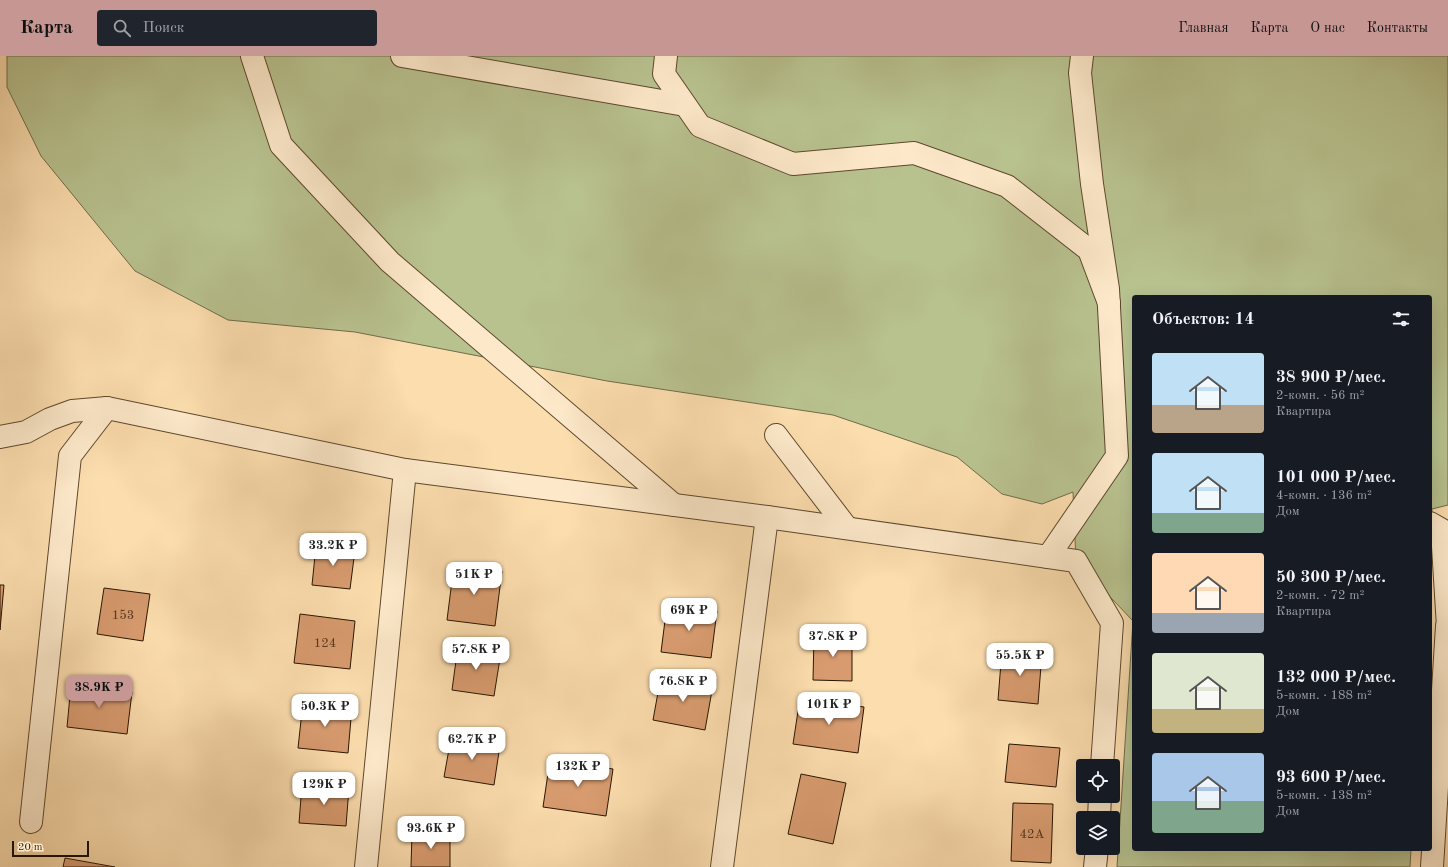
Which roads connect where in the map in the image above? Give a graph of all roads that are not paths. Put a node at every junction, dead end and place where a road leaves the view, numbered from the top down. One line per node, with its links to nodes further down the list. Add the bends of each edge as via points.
1 (252, 56): 12 (street, via 282,145 390,262)
2 (402, 56): 5 (street)
3 (666, 56): 5 (street, via 664,74)
4 (1082, 56): 6 (street, via 1080,73 1092,184)
5 (685, 105): 6 (street, via 700,126 792,164 914,153 1007,186 1089,250)
6 (1109, 303): 10 (street)
7 (107, 408): 9 (street, via 72,411 26,432); 11 (street); 19 (street, via 70,456)
8 (776, 435): 15 (street)
9 (0, 437)
10 (1125, 454): 16 (street)
11 (405, 470): 12 (street); 21 (street)
12 (674, 505): 13 (street)
13 (767, 517): 15 (street); 22 (street)
14 (1432, 524): 17 (street, via 1442,530)
15 (847, 528): 16 (street)
16 (1048, 557): 18 (street, via 1076,561 1112,623)
17 (1447, 626): 24 (street)
18 (1102, 759)
19 (30, 822)
20 (1096, 855): 23 (street)
21 (366, 867)
22 (722, 867)
23 (1095, 867)
24 (1432, 867)

